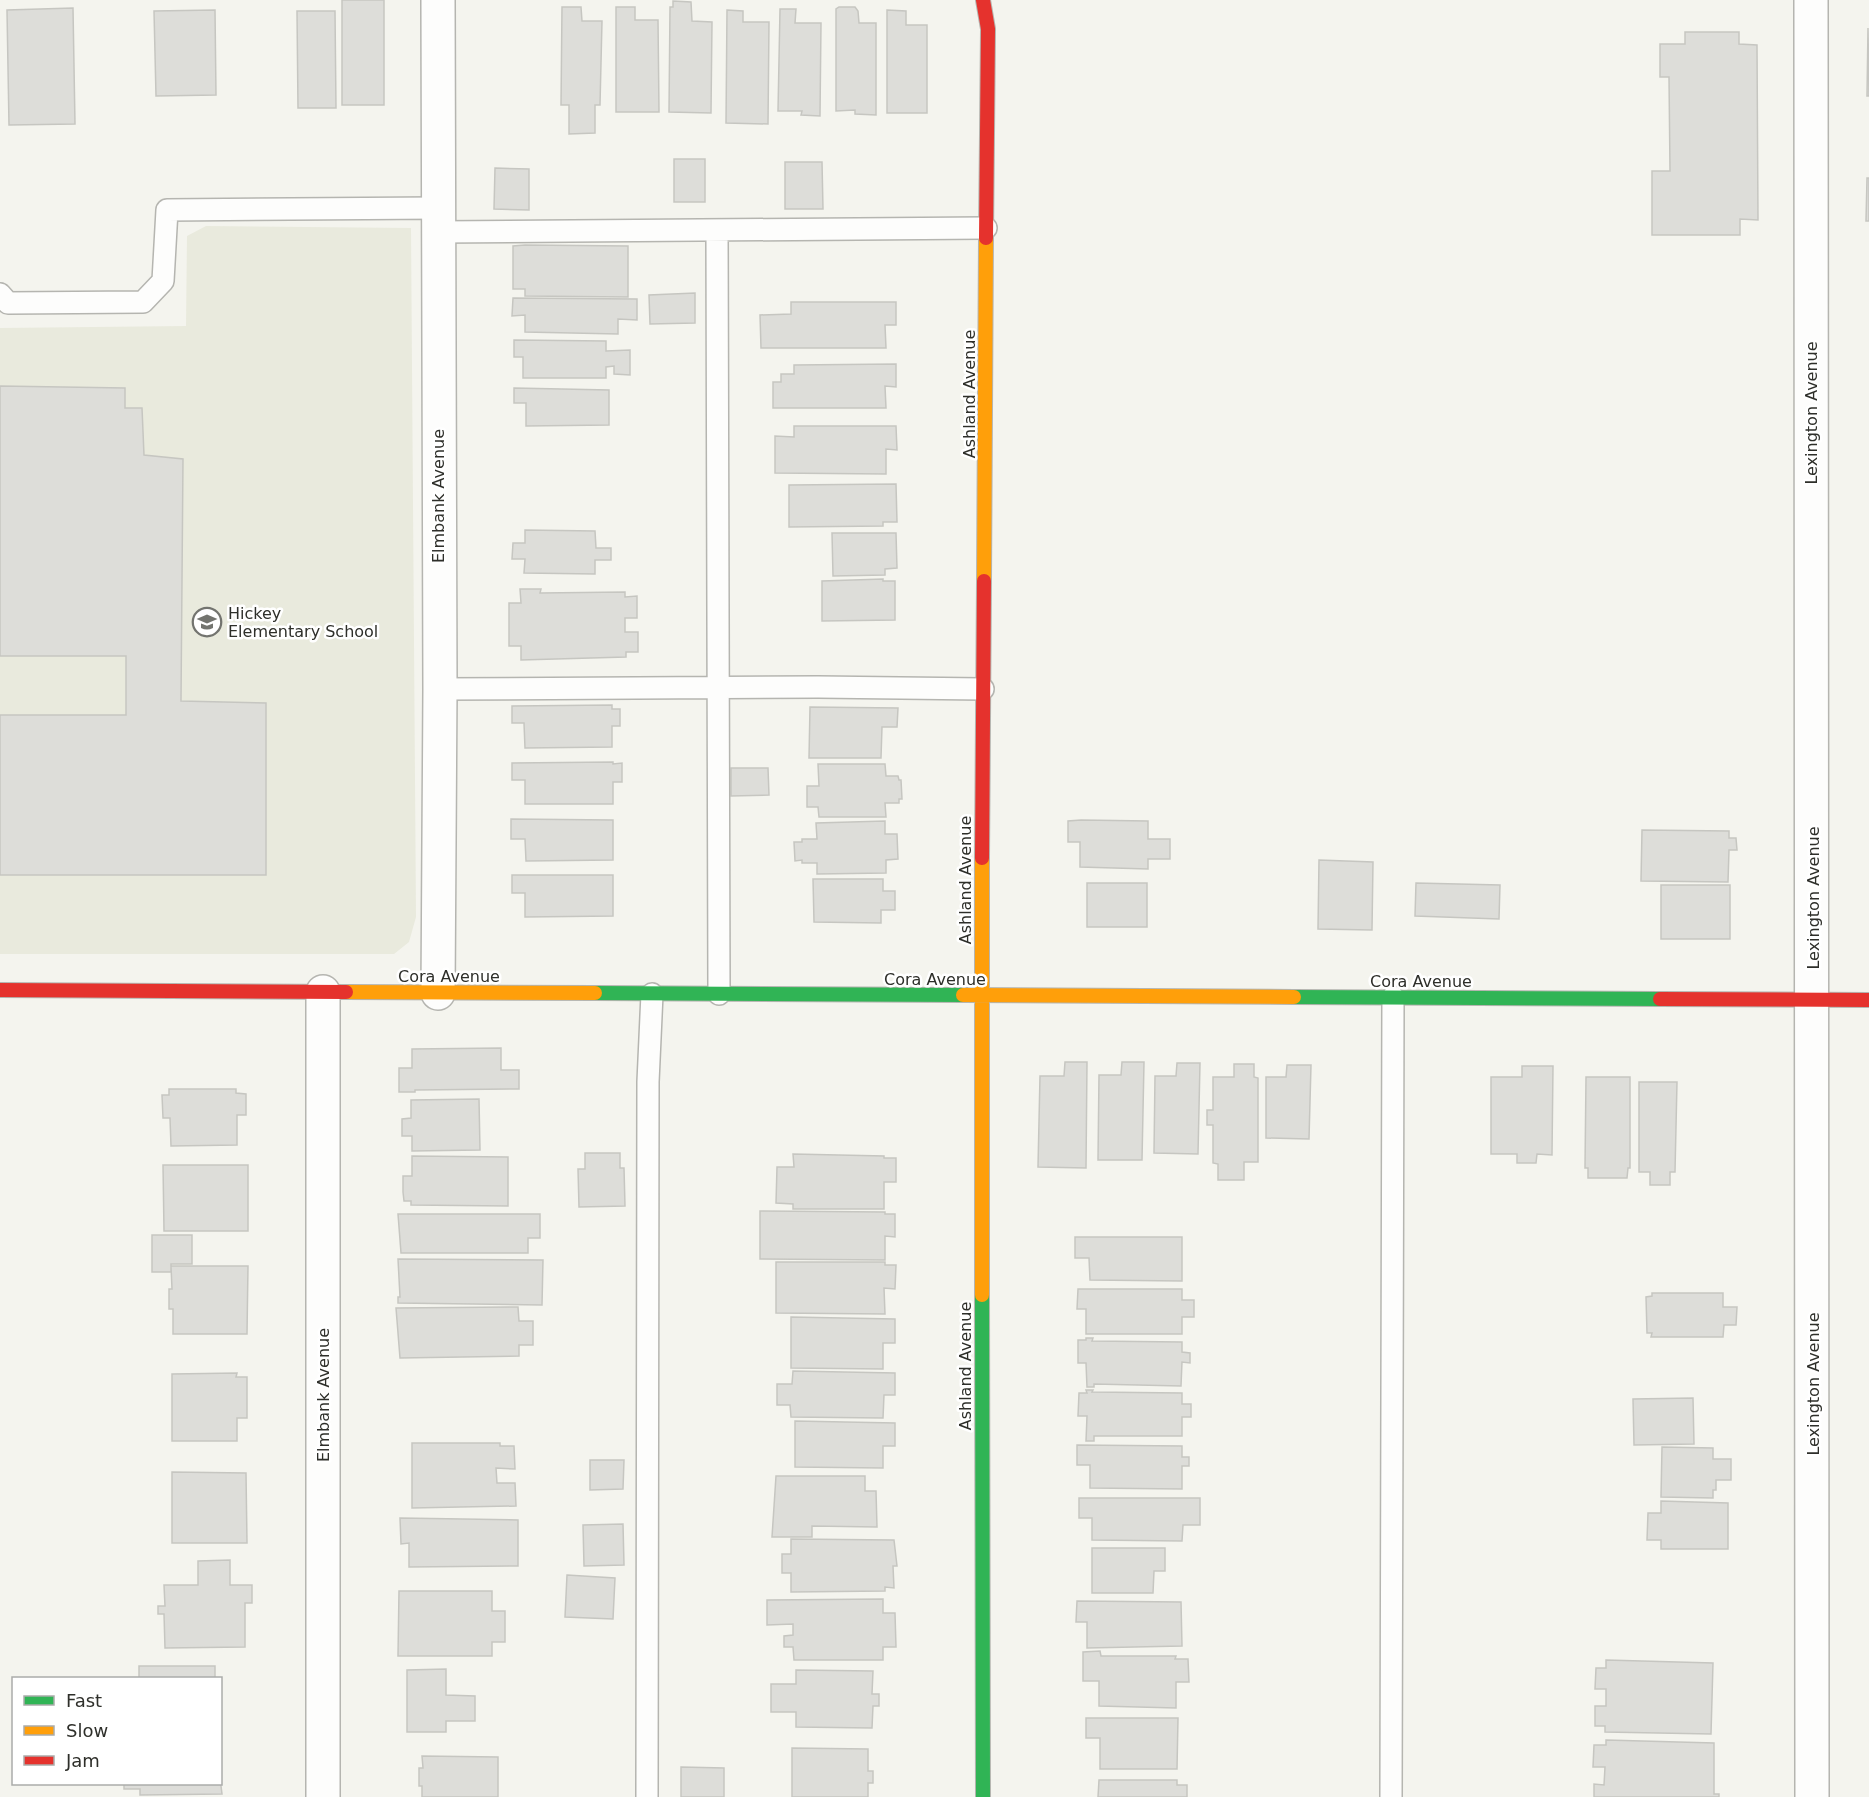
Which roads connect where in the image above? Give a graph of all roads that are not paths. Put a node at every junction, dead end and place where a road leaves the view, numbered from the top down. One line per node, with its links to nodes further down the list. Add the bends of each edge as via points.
1 (438, 0): 4 (street, Elmbank Avenue)
2 (983, 0): 5 (street, Ashland Avenue, via 988,28)
3 (1810, 0): 18 (street, Lexington Avenue)
4 (438, 220): 6 (lane); 7 (lane, via 167,210 163,281 143,302 8,303); 9 (street, Elmbank Avenue)
5 (986, 228): 6 (lane); 10 (street, Ashland Avenue)
6 (717, 230): 8 (lane)
7 (0, 294)
8 (718, 688): 9 (lane); 10 (lane); 15 (lane)
9 (440, 689): 13 (street, Elmbank Avenue)
10 (983, 689): 16 (street, Ashland Avenue)
11 (0, 990): 12 (street, Cora Avenue)
12 (323, 992): 13 (street, Cora Avenue); 20 (street, Elmbank Avenue)
13 (438, 993): 14 (street, Cora Avenue)
14 (652, 994): 15 (street, Cora Avenue); 21 (lane, via 648,1082)
15 (719, 994): 16 (street, Cora Avenue)
16 (981, 996): 17 (street, Cora Avenue); 22 (street, Ashland Avenue)
17 (1394, 997): 18 (street, Cora Avenue); 23 (lane)
18 (1813, 999): 19 (street, Cora Avenue); 24 (street, Lexington Avenue)
19 (1869, 1000)
20 (323, 1797)
21 (647, 1797)
22 (983, 1797)
23 (1391, 1797)
24 (1812, 1797)

